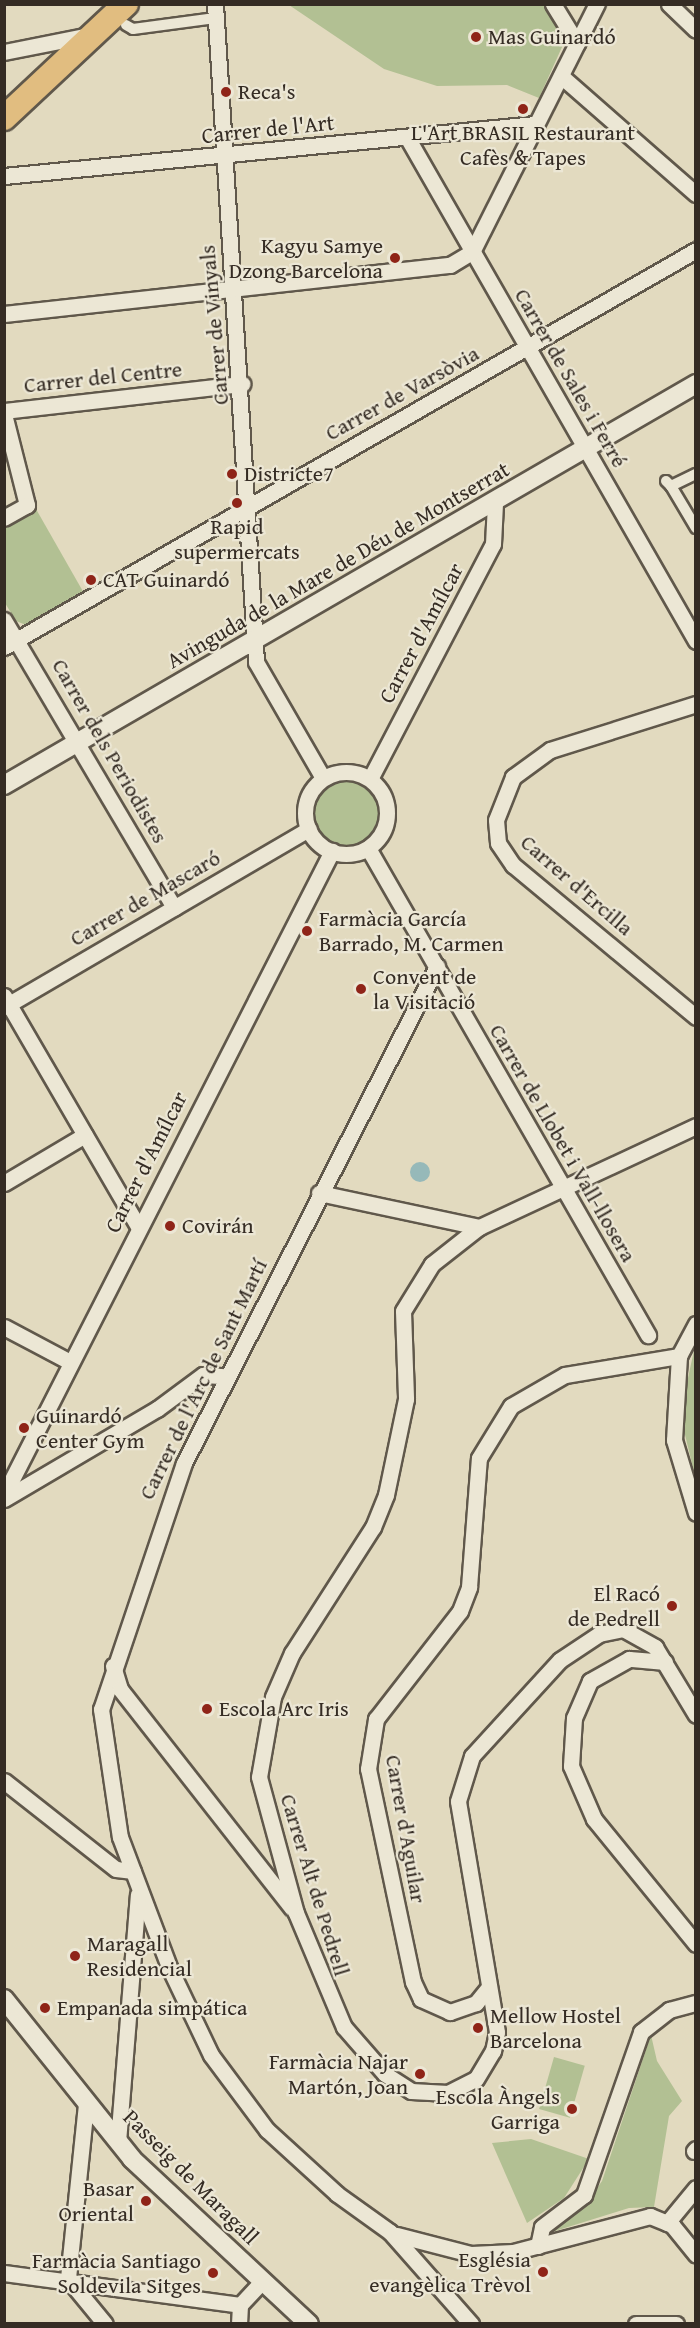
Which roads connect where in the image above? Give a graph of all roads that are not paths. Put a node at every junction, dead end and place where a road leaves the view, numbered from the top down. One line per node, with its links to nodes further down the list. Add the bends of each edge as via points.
1 (553, 4): 8 (street)
2 (597, 4): 8 (street)
3 (669, 4): 6 (street)
4 (215, 11): 5 (street, via 133,29); 14 (street, Carrer de Vinyals)
5 (126, 15): 7 (main road)
6 (696, 30)
7 (93, 34): 9 (street); 11 (main road)
8 (577, 43): 10 (street)
9 (4, 52)
10 (561, 76): 12 (street); 16 (street)
11 (4, 118)
12 (535, 124): 13 (street, Carrer de l'Art); 18 (street)
13 (407, 137): 14 (street, Carrer de l'Art); 18 (street, Carrer de Sales i Ferré)
14 (225, 157): 15 (street, Carrer de l'Art); 19 (street, Carrer de Vinyals)
15 (4, 176)
16 (696, 194)
17 (696, 250): 21 (street, Carrer de Varsòvia)
18 (472, 252): 19 (street, via 450,265); 21 (street, Carrer de Sales i Ferré)
19 (233, 288): 20 (street); 22 (street, Carrer de Vinyals)
20 (4, 314)
21 (528, 348): 25 (street, Carrer de Sales i Ferré); 28 (street, Carrer de Varsòvia)
22 (242, 384): 24 (street, Carrer del Centre); 28 (street, Carrer de Vinyals)
23 (696, 384): 25 (street, Avinguda de la Mare de Déu de Montserrat)
24 (4, 412): 29 (street, via 27,505)
25 (585, 448): 27 (street, Avinguda de la Mare de Déu de Montserrat); 32 (street, Carrer de Sales i Ferré)
26 (696, 474): 30 (street, via 668,484)
27 (495, 503): 33 (street, Avinguda de la Mare de Déu de Montserrat); 38 (street, Carrer d'Amílcar, via 493,544)
28 (248, 506): 33 (street, Carrer de Vinyals); 34 (street, Carrer de Varsòvia)
29 (4, 518)
30 (696, 528)
31 (4, 620): 34 (street, Carrer dels Periodistes)
32 (696, 641)
33 (254, 642): 36 (street, Avinguda de la Mare de Déu de Montserrat); 37 (street, via 256,662)
34 (11, 643): 36 (street, Carrer dels Periodistes)
35 (696, 704): 46 (street, Carrer d'Ercilla, via 550,750 513,777 496,820 498,843 513,865)
36 (79, 743): 39 (street, Avinguda de la Mare de Déu de Montserrat); 43 (street, Carrer dels Periodistes)
37 (323, 778): 38 (street, via 348,772); 40 (street, via 306,806)
38 (370, 779): 41 (street, via 387,808 383,831)
39 (4, 785)
40 (309, 829): 42 (street); 43 (street, Carrer de Mascaró)
41 (368, 848): 42 (street); 44 (street, Carrer de Llobet i Vall-llosera)
42 (332, 851): 52 (street, Carrer d'Amílcar)
43 (174, 907): 45 (street, Carrer de Mascaró)
44 (437, 966): 50 (street, Carrer de Llobet i Vall-llosera); 51 (street, Carrer de l'Arc de Sant Martí)
45 (6, 1002): 48 (street)
46 (696, 1017)
47 (696, 1126): 50 (street, Carrer Alt de Pedrell)
48 (86, 1134): 49 (street); 52 (street)
49 (4, 1183)
50 (560, 1188): 53 (street, Carrer Alt de Pedrell); 56 (street, Carrer de Llobet i Vall-llosera)
51 (319, 1193): 53 (street); 59 (street, Carrer de l'Arc de Sant Martí)
52 (138, 1226): 58 (street, Carrer d'Amílcar)
53 (479, 1227): 68 (street, Carrer Alt de Pedrell, via 432,1264 403,1311 406,1399 386,1495 373,1527 292,1653 263,1731 259,1778)
54 (696, 1324): 57 (street)
55 (4, 1327): 58 (street)
56 (648, 1335)
57 (679, 1356): 61 (street, via 674,1440); 70 (street, Carrer d'Aguilar, via 565,1375 511,1406 479,1458 469,1587 460,1611 376,1719 368,1769 413,1982 421,1999 450,2012 476,2003)
58 (70, 1362): 60 (street, Carrer d'Amílcar)
59 (225, 1376): 60 (street, via 203,1376 157,1409); 63 (street, Carrer de l'Arc de Sant Martí, via 168,1501)
60 (4, 1497)
61 (696, 1513)
62 (665, 1662): 64 (street); 69 (street, via 629,1659 590,1681 574,1718 571,1767 594,1819); 70 (street, Carrer Alt de Pedrell, via 642,1635 623,1629 599,1634 560,1660 472,1756 458,1801)
63 (112, 1663): 66 (street, Carrer de l'Arc de Sant Martí, via 101,1709 110,1788); 68 (street, via 120,1689)
64 (696, 1715)
65 (4, 1781): 66 (street, via 116,1869)
66 (133, 1871): 67 (street, Carrer de l'Arc de Sant Martí)
67 (139, 1886): 74 (street); 77 (street, Carrer de l'Arc de Sant Martí, via 211,2055 267,2130 337,2194)
68 (296, 1913): 70 (street, Carrer Alt de Pedrell, via 344,2027 385,2074 411,2091 448,2093 482,2073 496,2032)
69 (696, 1944)
70 (489, 1987)
71 (4, 1999): 73 (street, Passeig de Maragall)
72 (696, 2003): 78 (street, via 669,2010 641,2032 584,2195 542,2227)
73 (86, 2104): 74 (street, Passeig de Maragall); 81 (street)
74 (118, 2142): 82 (street, Passeig de Maragall)
75 (696, 2188): 76 (street)
76 (667, 2223): 78 (street, via 650,2216 619,2220); 79 (street, via 688,2239)
77 (390, 2232): 78 (street, via 471,2254); 87 (street, Carrer de l'Arc de Sant Martí)
78 (538, 2246)
79 (696, 2255)
80 (4, 2273): 81 (street)
81 (68, 2279): 83 (street); 84 (street)
82 (262, 2281): 83 (street); 86 (street, Passeig de Maragall)
83 (240, 2305): 85 (street)
84 (105, 2324)
85 (238, 2324)
86 (309, 2324)
87 (471, 2324)
88 (636, 2324): 89 (street)
89 (676, 2324)

